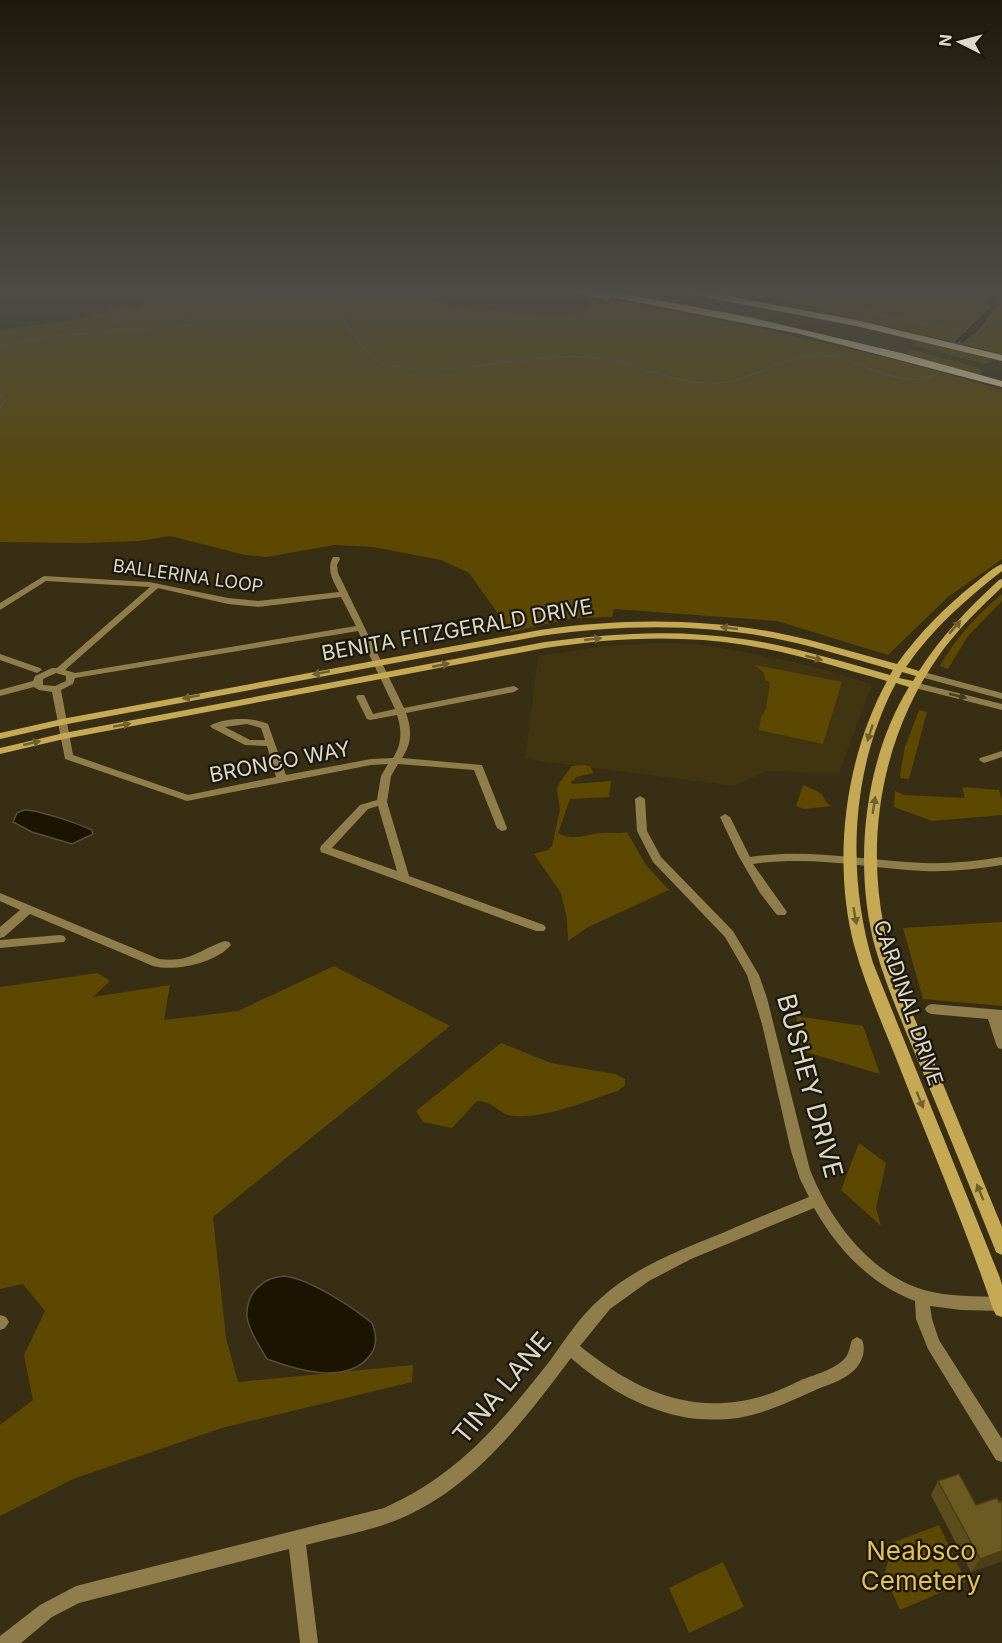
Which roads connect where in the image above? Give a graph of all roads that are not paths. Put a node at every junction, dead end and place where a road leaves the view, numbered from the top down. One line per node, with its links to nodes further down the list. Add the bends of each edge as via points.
1 (942, 368): 2 (highway)
2 (1002, 384)
3 (336, 558): 7 (street, via 333,568)
4 (1002, 567): 12 (main road, CARDINAL DRIVE, via 948,612)
5 (1002, 582): 15 (main road, CARDINAL DRIVE, one-way to 5, via 961,620)
6 (157, 585): 7 (street, BALLERINA LOOP, via 250,604); 8 (street, BALLERINA LOOP, via 44,578); 14 (street)
7 (345, 594): 9 (street)
8 (0, 607)
9 (361, 628): 11 (street); 16 (street)
10 (0, 657): 13 (street)
11 (378, 663): 12 (main road, BENITA FITZGERALD DRIVE, one-way to 11, via 774,635 650,624 560,629); 17 (street); 28 (main road, BENITA FITZGERALD DRIVE, one-way to 28)
12 (899, 668): 15 (main road, BENITA FITZGERALD DRIVE); 18 (main road, CARDINAL DRIVE)
13 (37, 670)
14 (60, 670): 16 (street); 19 (street, via 45,673)
15 (920, 674): 20 (main road, CARDINAL DRIVE); 24 (street)
16 (72, 676): 21 (street, via 67,685)
17 (384, 676): 18 (main road, BENITA FITZGERALD DRIVE, one-way to 18, via 565,642 654,636 771,647); 27 (street); 30 (main road, BENITA FITZGERALD DRIVE, one-way to 17)
18 (893, 680): 20 (main road, BENITA FITZGERALD DRIVE); 41 (main road, CARDINAL DRIVE, one-way to 41, via 875,718 862,761)
19 (37, 683): 21 (street, via 41,688); 23 (street)
20 (914, 685): 26 (street, one-way to 26); 42 (main road, CARDINAL DRIVE, one-way to 20, via 874,805 886,751)
21 (57, 689): 28 (street, BRONCO WAY)
22 (514, 689): 27 (street)
23 (0, 693)
24 (1002, 696)
25 (361, 697): 27 (street, via 370,717)
26 (1002, 708)
27 (401, 711): 35 (street, via 406,736)
28 (62, 722): 29 (main road, BENITA FITZGERALD DRIVE); 30 (street, BRONCO WAY)
29 (0, 736)
30 (64, 736): 32 (main road, BENITA FITZGERALD DRIVE, one-way to 30); 36 (street, BRONCO WAY, via 68,757 187,798)
31 (270, 742): 31 (street, via 265,726 259,722 215,726 248,743); 36 (street)
32 (0, 751)
33 (1002, 754): 34 (street)
34 (984, 760)
35 (396, 761): 36 (street, BRONCO WAY); 38 (street, via 386,776); 40 (street, BRONCO WAY, via 478,767)
36 (282, 779)
37 (640, 799): 57 (street, BUSHEY DRIVE, via 642,831 657,859 723,926 753,975 799,1155)
38 (382, 802): 45 (street); 45 (street, via 364,807 325,849)
39 (725, 817): 43 (street)
40 (502, 828)
41 (850, 858): 42 (street); 43 (street, via 796,855); 60 (main road, CARDINAL DRIVE, one-way to 60, via 852,898 866,960)
42 (868, 860): 44 (street, via 943,867); 58 (main road, CARDINAL DRIVE, one-way to 42, via 887,966)
43 (747, 861): 48 (street)
44 (1002, 861)
45 (404, 877): 49 (street)
46 (0, 897): 47 (street)
47 (27, 910): 50 (street); 53 (street, via 167,965 198,960)
48 (781, 912)
49 (540, 928)
50 (0, 933)
51 (60, 939): 52 (street)
52 (0, 944)
53 (225, 945)
54 (931, 1009): 55 (street)
55 (998, 1014): 56 (street)
56 (1002, 1044)
57 (817, 1200): 59 (street, BUSHEY DRIVE, via 836,1230 867,1265 890,1282); 62 (street, TINA LANE, via 647,1273 605,1304)
58 (1002, 1247)
59 (922, 1297): 60 (street, BUSHEY DRIVE); 63 (street, via 929,1338)
60 (1001, 1306)
61 (857, 1345): 62 (street, via 857,1354 845,1369 770,1402 709,1412 684,1410 640,1396 608,1379)
62 (570, 1348): 64 (street, TINA LANE, via 506,1430 433,1493 384,1516)
63 (1002, 1454)
64 (296, 1538): 65 (street, TINA LANE, via 76,1595 46,1611); 66 (street)
65 (6, 1643)
66 (309, 1643)

